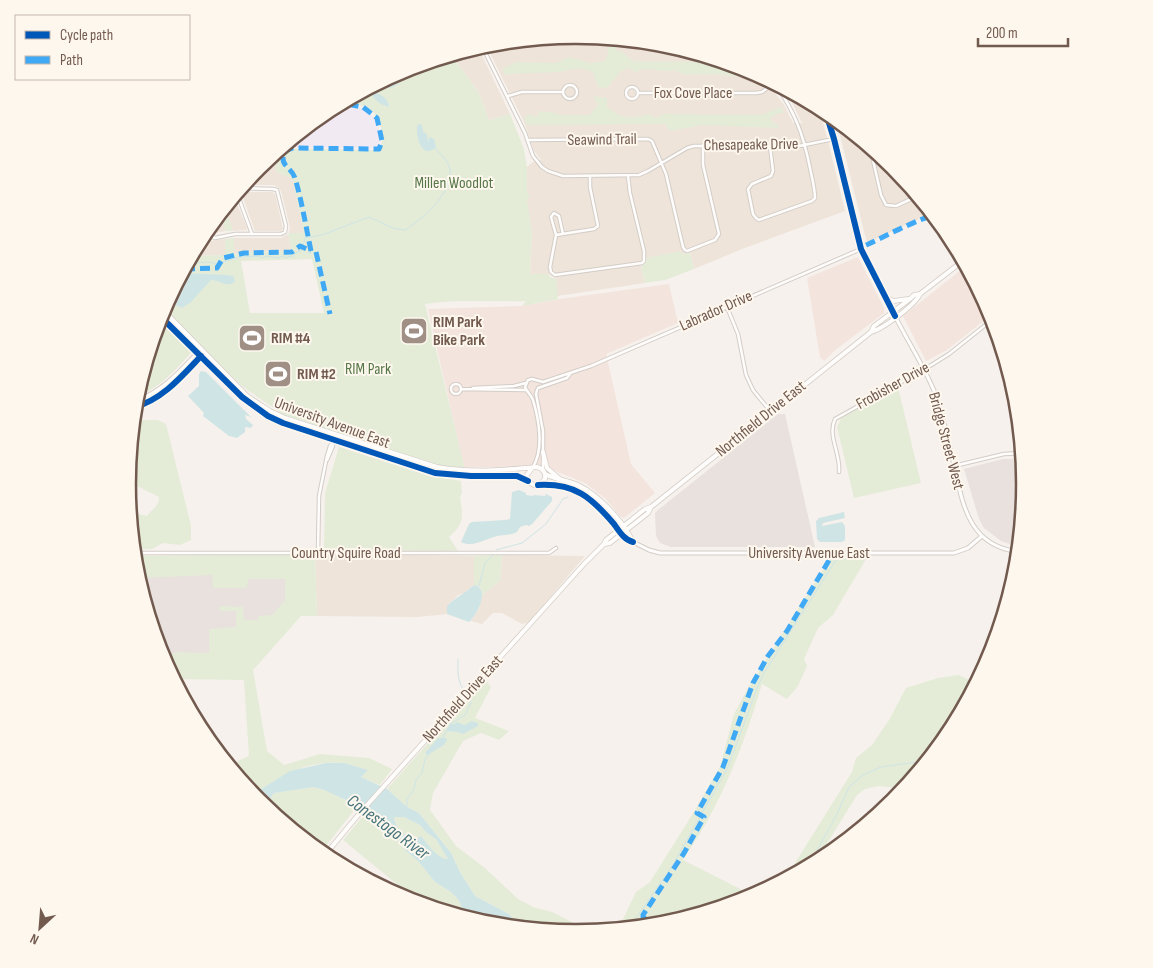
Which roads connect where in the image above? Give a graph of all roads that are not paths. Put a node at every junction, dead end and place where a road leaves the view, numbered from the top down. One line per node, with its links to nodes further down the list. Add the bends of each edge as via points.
1 (486, 53): 6 (street, Chesapeake Drive)
2 (768, 88): 4 (street, Fox Cove Place, via 756,93)
3 (563, 92): 3 (street, via 570,86 576,89 574,98 568,99); 6 (street, via 522,92)
4 (638, 93): 4 (street, Fox Cove Place, via 630,87 626,94 631,99)
5 (782, 95): 11 (street, via 799,124)
6 (507, 96): 9 (street, Chesapeake Drive)
7 (829, 124): 8 (main road, Bridge Street West)
8 (834, 139): 11 (street, Chesapeake Drive); 24 (main road, Bridge Street West)
9 (527, 140): 14 (street, Seawind Trail, via 648,139 652,141); 15 (street, Chesapeake Drive, via 535,159 548,171 563,176)
10 (703, 145): 12 (street, Chesapeake Drive); 14 (street, Chesapeake Drive, via 687,148); 14 (street, via 703,165 719,234 715,240 685,250)
11 (805, 145): 12 (street, Chesapeake Drive); 12 (street, via 815,198 759,220 753,214 748,189 771,176)
12 (770, 146)
13 (873, 158): 18 (street, via 886,205 896,206)
14 (661, 164): 16 (street, Chesapeake Drive, via 644,174)
15 (590, 176): 16 (street, Chesapeake Drive); 21 (street, via 597,228)
16 (628, 176): 22 (street, via 644,252 642,264 554,275 550,267)
17 (251, 188): 20 (street, via 273,188 279,194 286,226 281,234)
18 (911, 199)
19 (240, 201): 20 (street)
20 (252, 234): 23 (street)
21 (563, 234): 22 (street); 22 (street, via 559,216 554,213 551,217)
22 (556, 236)
23 (212, 237)
24 (862, 249): 27 (main road, Bridge Street West); 29 (street, Labrador Drive)
25 (958, 264): 26 (main road, Northfield Drive East)
26 (920, 294): 28 (main road, Northfield Drive East); 30 (main road, Northfield Drive East, via 918,299)
27 (886, 298): 28 (main road, via 894,301); 30 (main road, Bridge Street West)
28 (910, 298): 30 (main road, Northfield Drive East)
29 (726, 307): 37 (street, Labrador Drive); 46 (street, via 738,334 746,375)
30 (894, 314): 36 (street, Bridge Street West); 46 (main road, Northfield Drive East)
31 (169, 317): 34 (main road, University Avenue East)
32 (167, 323): 34 (main road, University Avenue East)
33 (986, 325): 36 (street, Frobisher Drive)
34 (199, 351): 35 (main road, University Avenue East); 44 (street, via 164,387)
35 (203, 355): 45 (street, via 162,394); 47 (main road, University Avenue East, via 242,397 268,416)
36 (925, 369): 50 (street, Bridge Street West, via 940,410); 53 (street, Frobisher Drive, via 835,419 832,431 840,463)
37 (572, 373): 38 (street, Labrador Drive, via 544,382); 42 (street, Labrador Drive)
38 (537, 381): 39 (street, via 531,379); 42 (street)
39 (526, 383): 41 (street); 43 (street)
40 (461, 389): 41 (street)
41 (470, 389): 43 (street)
42 (538, 389): 43 (street); 48 (street)
43 (528, 391): 51 (street, via 533,400 539,442)
44 (145, 398)
45 (144, 404)
46 (771, 412): 57 (main road, Northfield Drive East, via 651,507 648,513)
47 (334, 440): 51 (main road, University Avenue East, via 454,470); 54 (main road, University Avenue East, via 435,473 518,476); 62 (street, via 319,496)
48 (543, 452): 52 (street); 55 (main road, via 548,468)
49 (1016, 453): 50 (street)
50 (954, 466): 58 (street, Bridge Street West, via 965,510)
51 (532, 468): 52 (main road); 54 (main road, via 528,472)
52 (544, 471): 55 (main road, University Avenue East, via 552,478); 56 (main road, via 543,482)
53 (839, 472)
54 (528, 481): 56 (main road)
55 (564, 481): 57 (main road, University Avenue East, via 590,492 610,510)
56 (538, 485): 57 (main road, University Avenue East, via 559,485 582,493)
57 (622, 530): 59 (main road, University Avenue East); 64 (main road, Northfield Drive East, via 606,540 584,564)
58 (982, 536): 59 (street, University Avenue East, via 968,548 954,553 660,553); 61 (street, Bridge Street West)
59 (633, 542)
60 (556, 548): 62 (street, Country Squire Road, via 549,553)
61 (1011, 550)
62 (318, 552): 63 (street, Country Squire Road)
63 (142, 553)
64 (330, 849)

